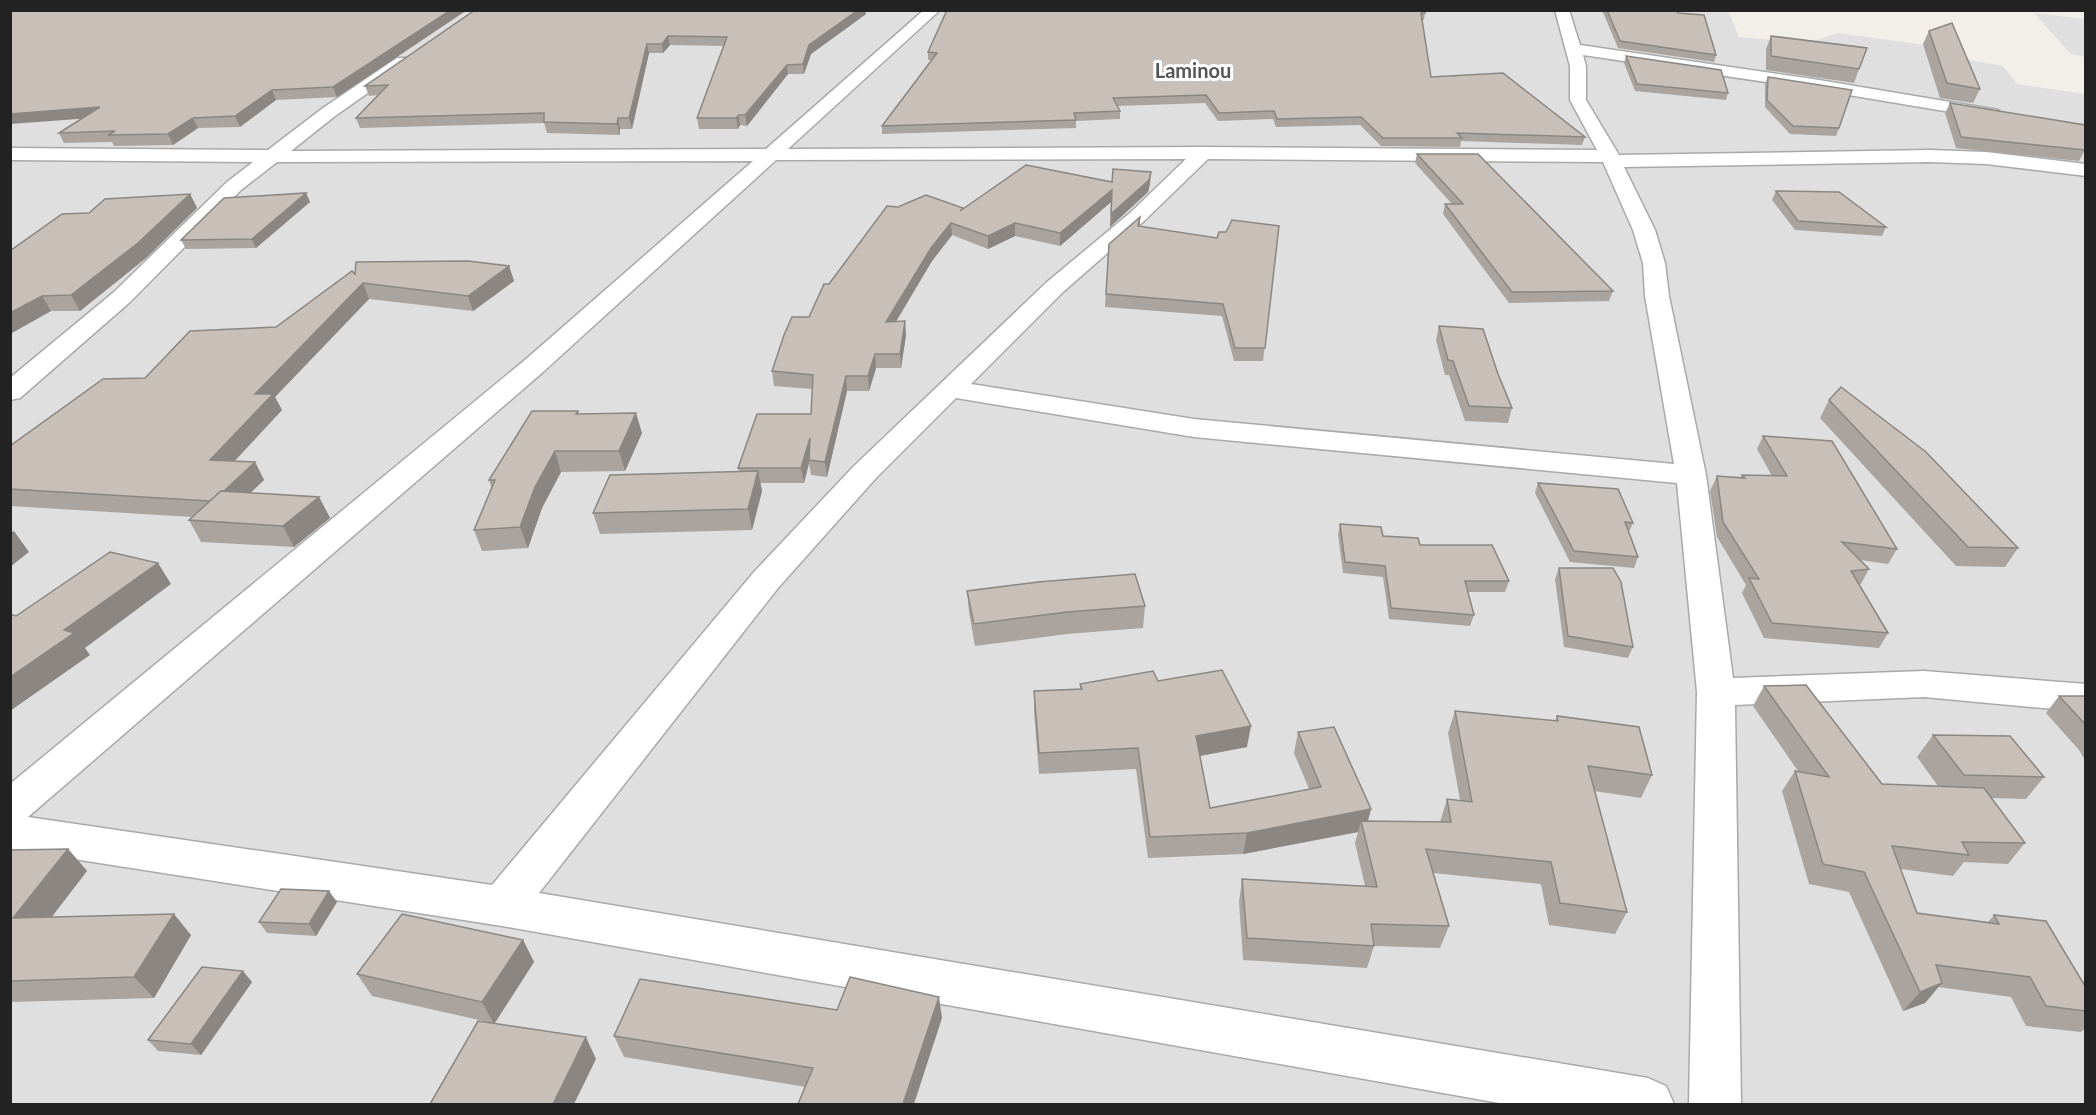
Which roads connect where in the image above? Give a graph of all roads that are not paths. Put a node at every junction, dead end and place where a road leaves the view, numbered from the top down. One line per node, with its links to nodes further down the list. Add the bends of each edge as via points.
1 (933, 10): 6 (street)
2 (1562, 10): 4 (street)
3 (422, 49): 9 (street)
4 (1573, 49): 5 (street); 10 (street, via 1578,66 1578,100)
5 (2010, 117)
6 (774, 153): 7 (street); 9 (street); 17 (street, via 534,366)
7 (1203, 153): 10 (street, via 1363,152); 12 (street)
8 (10, 154): 9 (street)
9 (272, 154): 13 (street, via 234,186 122,297)
10 (1611, 159): 11 (street, via 1929,156); 14 (street, via 1644,230 1654,263)
11 (2085, 170)
12 (950, 389): 14 (street, via 1194,428); 19 (street, via 865,472 766,579)
13 (10, 392)
14 (1691, 475): 15 (street)
15 (1716, 692): 16 (street, via 1924,684); 21 (street)
16 (2085, 698)
17 (10, 808)
18 (10, 832): 19 (street)
19 (502, 906): 20 (street)
20 (1648, 1104)
21 (1716, 1104)

